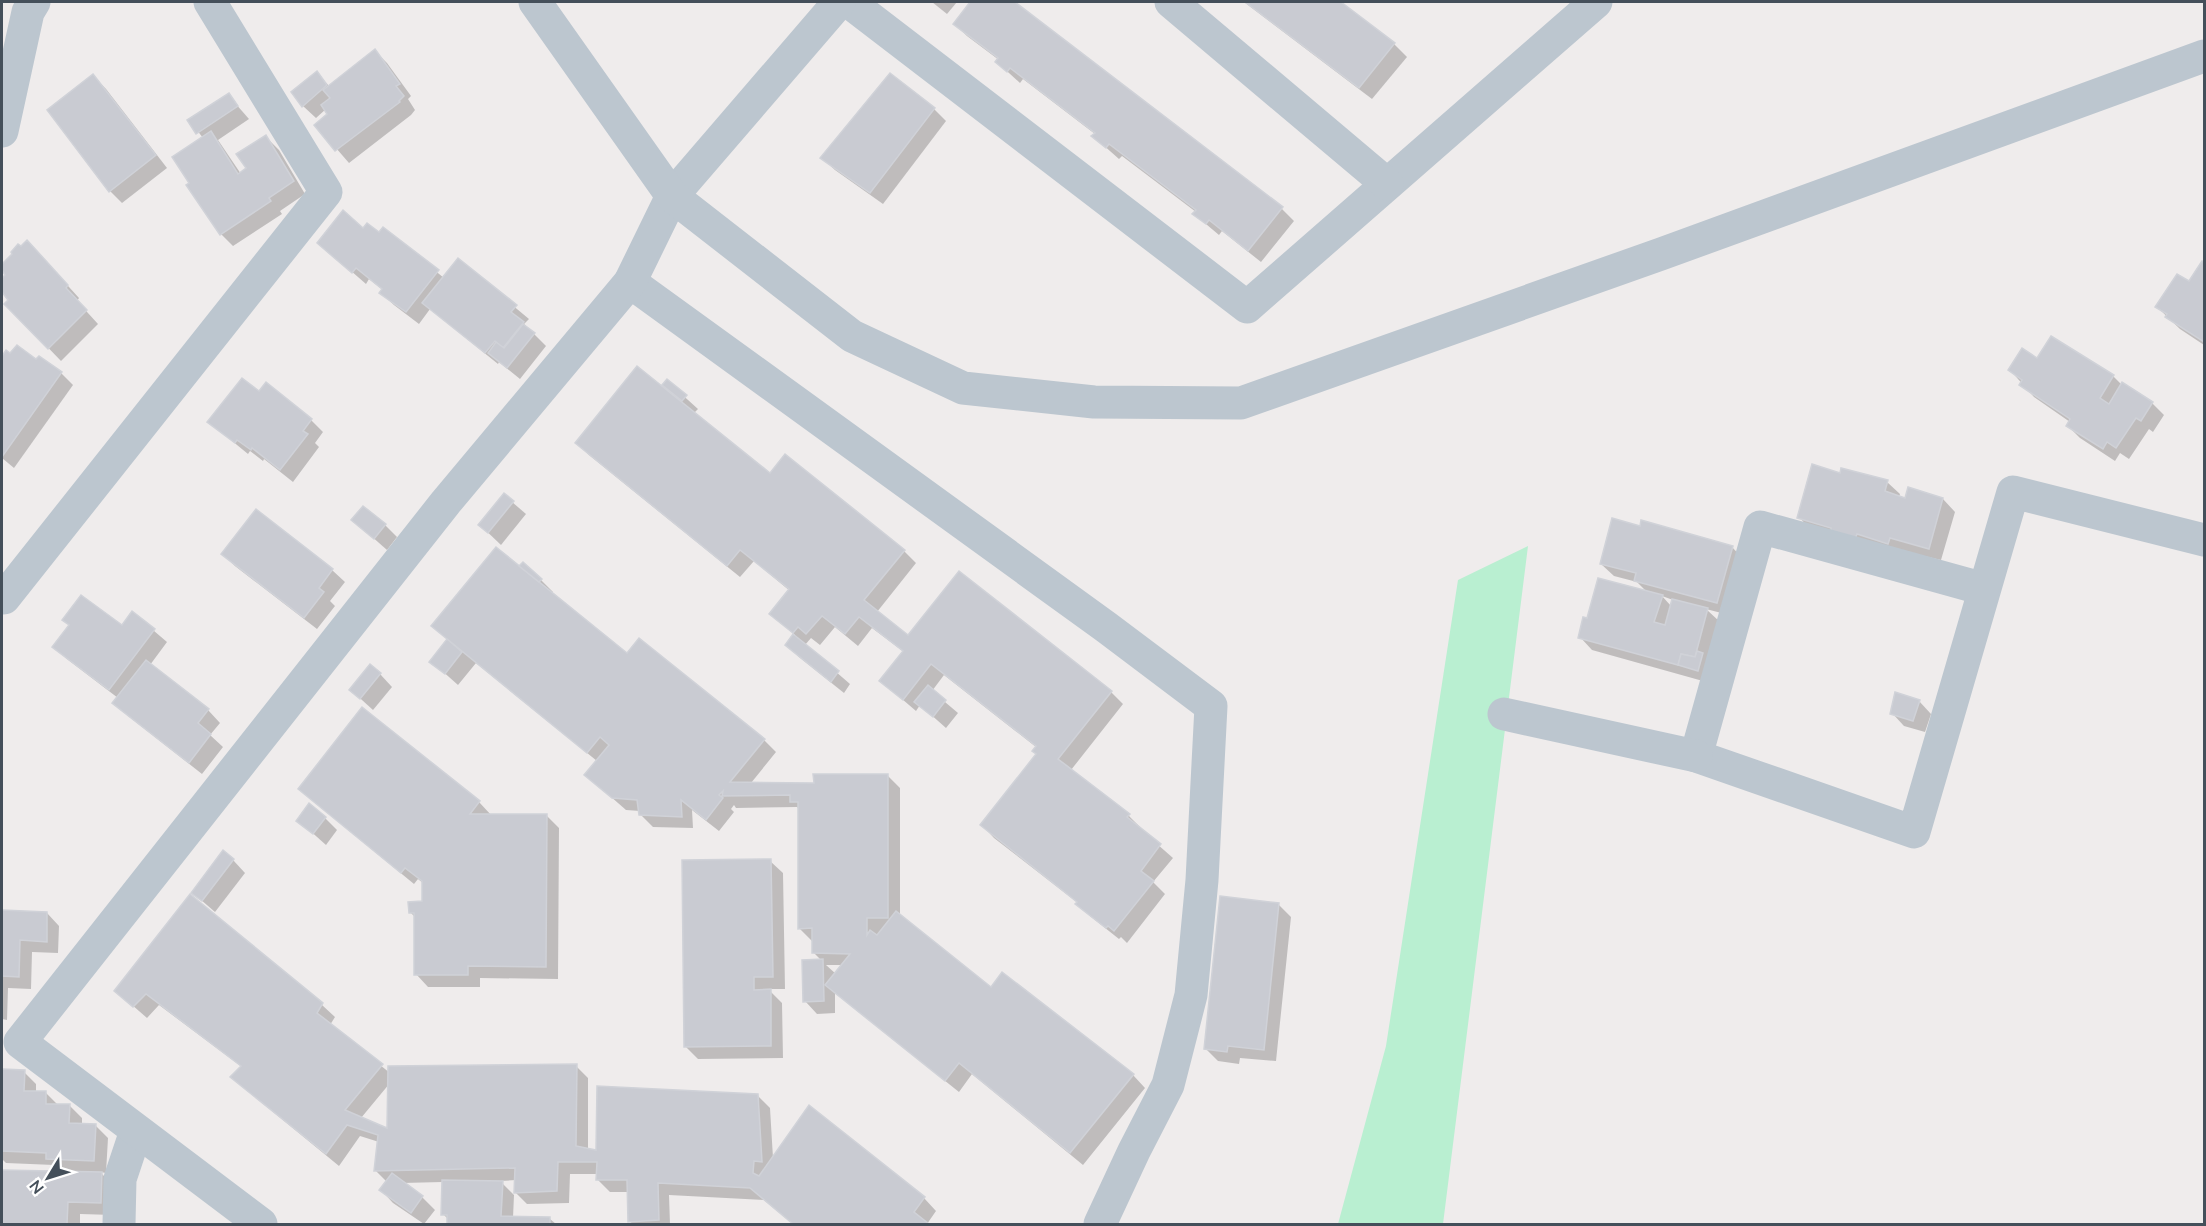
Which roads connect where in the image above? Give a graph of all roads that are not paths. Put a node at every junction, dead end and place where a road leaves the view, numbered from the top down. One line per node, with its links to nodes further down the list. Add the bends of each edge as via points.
1 (34, 2): 9 (street, via 28,12)
2 (210, 2): 15 (street, via 326,192)
3 (535, 2): 11 (street)
4 (839, 2): 11 (street)
5 (849, 2): 10 (street, via 1247,307)
6 (1171, 2): 10 (street)
7 (1596, 2): 10 (street)
8 (2205, 56): 11 (street, via 1241,403 1094,402 963,388 852,336)
9 (2, 131)
10 (1387, 184)
11 (672, 196): 12 (street)
12 (630, 282): 18 (street, via 446,502); 22 (street, via 1211,706 1202,880 1191,995 1168,1085)
13 (2205, 540): 14 (street, via 2013,492)
14 (1984, 589): 17 (street, via 1760,527); 17 (street, via 1914,832)
15 (2, 597)
16 (1504, 714): 17 (street)
17 (1696, 756)
18 (11, 1041): 19 (street)
19 (136, 1131): 20 (street, via 120,1179); 21 (street)
20 (119, 1224)
21 (261, 1224)
22 (1100, 1224)

